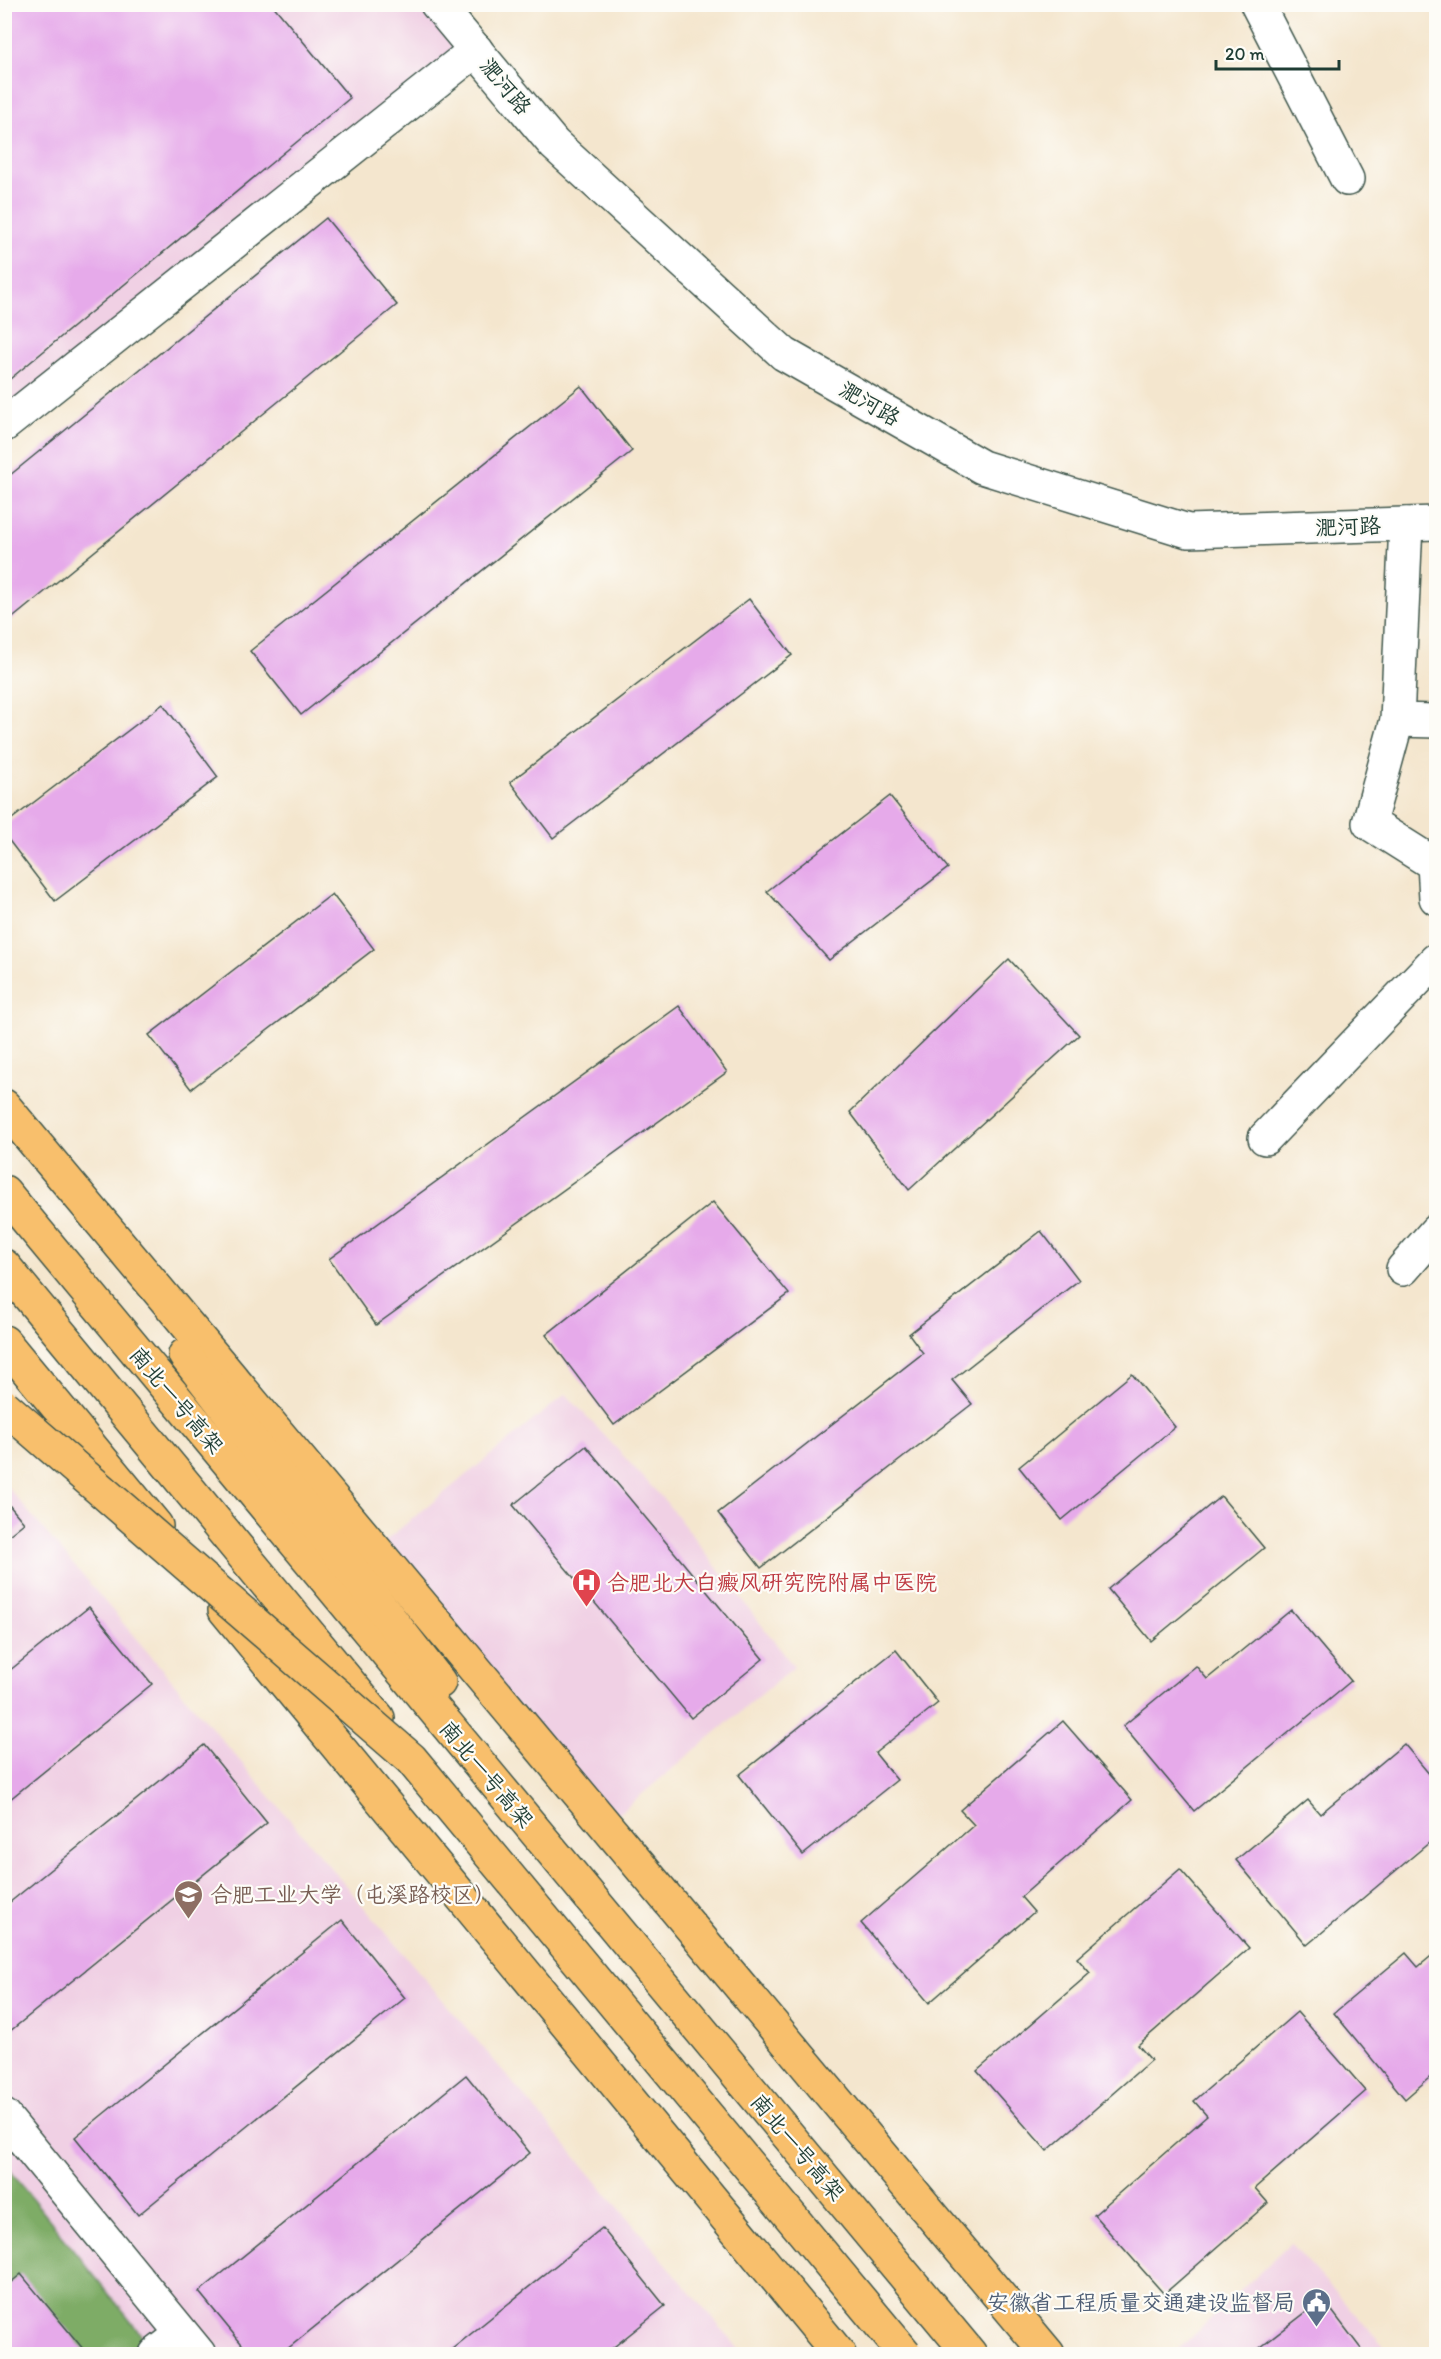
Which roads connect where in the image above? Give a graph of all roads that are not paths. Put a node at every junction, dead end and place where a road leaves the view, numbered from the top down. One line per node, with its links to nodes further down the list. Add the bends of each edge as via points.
1 (437, 4): 3 (street, 淝河路)
2 (1257, 4): 4 (street)
3 (476, 50): 5 (street); 6 (street, 淝河路, via 554,144 784,354 982,467 1188,531)
4 (1347, 179)
5 (4, 425)
6 (1421, 524): 7 (street)
7 (1397, 720): 8 (street); 9 (street, via 1369,823 1434,864)
8 (1437, 721)
9 (1437, 898)
10 (1437, 960): 13 (street)
11 (4, 1106): 28 (highway)
12 (4, 1124): 20 (highway, via 447,1692)
13 (1265, 1138)
14 (4, 1192): 20 (highway, 南北一号高架)
15 (1437, 1231): 17 (street)
16 (4, 1266): 21 (highway, bridge)
17 (1403, 1269)
18 (4, 1342): 25 (highway)
19 (4, 1406): 21 (highway, bridge)
20 (449, 1728): 27 (highway, 南北一号高架)
21 (411, 1759): 26 (highway, bridge)
22 (4, 2116): 23 (street)
23 (191, 2344): 24 (street)
24 (156, 2355)
25 (839, 2355)
26 (905, 2355)
27 (970, 2355)
28 (1048, 2355)

